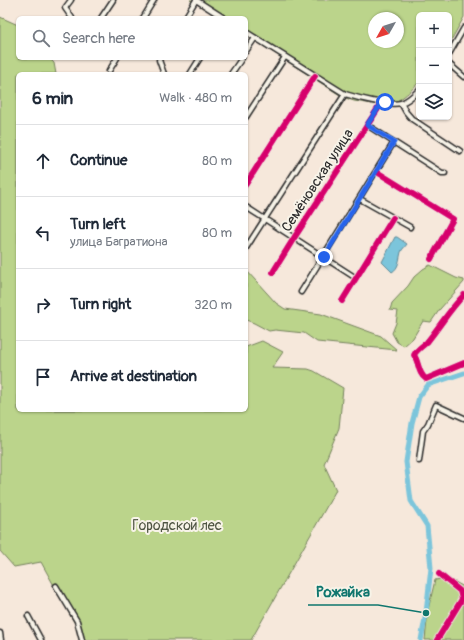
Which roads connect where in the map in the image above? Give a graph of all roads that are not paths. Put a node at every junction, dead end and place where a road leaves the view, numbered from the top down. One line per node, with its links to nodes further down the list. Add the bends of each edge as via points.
1 (70, 0): 5 (street, via 65,8)
2 (113, 0): 6 (street)
3 (154, 0): 7 (street)
4 (196, 0): 8 (street); 9 (street)
5 (71, 16)
6 (102, 16)
7 (144, 16)
8 (186, 16)
9 (221, 16)
10 (464, 28): 12 (street)
11 (248, 33): 13 (street)
12 (462, 36): 15 (street)
13 (255, 38): 14 (street); 16 (street)
14 (248, 48)
15 (452, 50)
16 (285, 57): 26 (street); 32 (street)
17 (116, 60): 22 (street)
18 (158, 60): 23 (street)
19 (199, 60): 24 (street)
20 (241, 60): 25 (street)
21 (452, 67): 27 (street)
22 (109, 70)
23 (163, 72)
24 (191, 72)
25 (232, 72)
26 (315, 76): 29 (street); 38 (street)
27 (464, 77)
28 (416, 93): 31 (street)
29 (345, 94): 30 (street); 42 (street)
30 (380, 102): 31 (street); 33 (street, Семёновская улица)
31 (401, 103): 35 (street, via 412,119)
32 (248, 114)
33 (367, 125): 34 (street); 44 (street, Семёновская улица)
34 (394, 142): 36 (street); 37 (street)
35 (460, 151)
36 (377, 172): 39 (street); 47 (street, via 453,219)
37 (445, 174)
38 (248, 181)
39 (360, 199): 41 (street); 46 (street)
40 (248, 208): 42 (street)
41 (393, 218): 43 (street); 49 (street)
42 (265, 219): 44 (street); 45 (street)
43 (410, 227)
44 (294, 238): 46 (street); 48 (street, Семёновская улица)
45 (248, 245)
46 (324, 257): 49 (street); 50 (street)
47 (431, 259)
48 (273, 272)
49 (356, 278): 52 (street)
50 (301, 292)
51 (464, 295): 53 (street, via 414,355 421,374 426,379)
52 (342, 301)
53 (464, 363)
54 (464, 418): 55 (street, via 436,405 423,431)
55 (419, 461)
56 (439, 574): 63 (street, via 460,591 462,599)
57 (56, 586): 62 (street, via 77,621)
58 (28, 616): 61 (street)
59 (0, 633): 60 (street)
60 (1, 640)
61 (41, 640)
62 (82, 640)
63 (437, 640)

